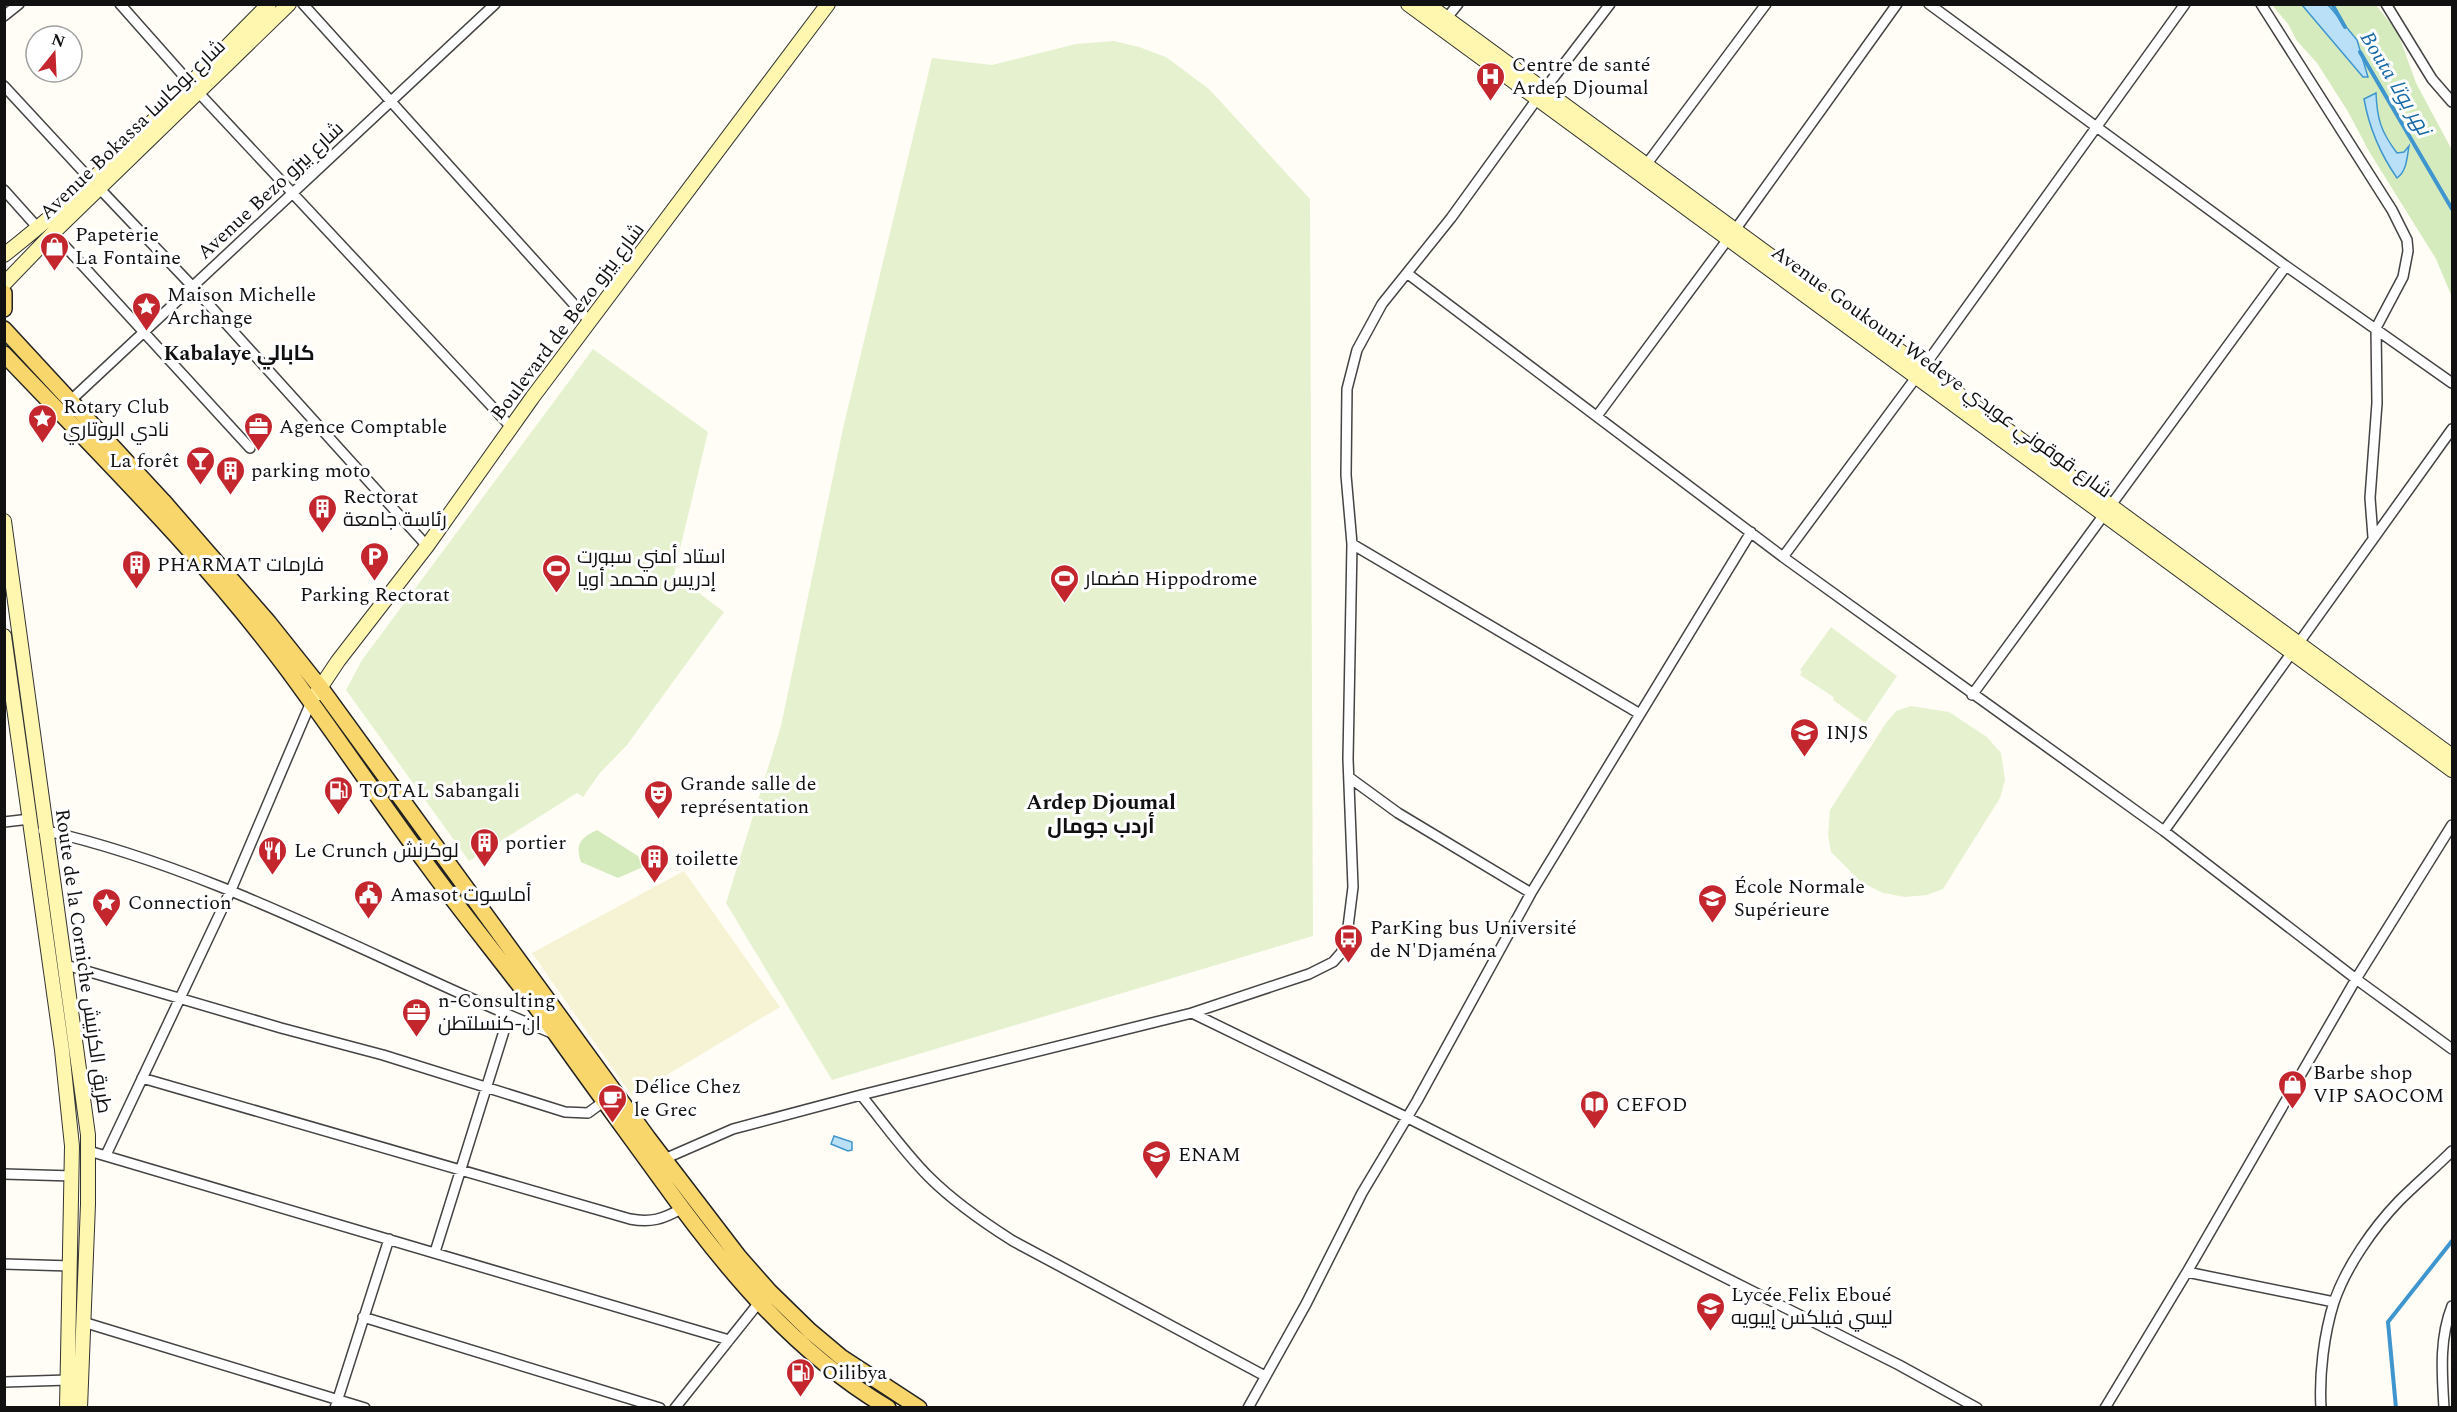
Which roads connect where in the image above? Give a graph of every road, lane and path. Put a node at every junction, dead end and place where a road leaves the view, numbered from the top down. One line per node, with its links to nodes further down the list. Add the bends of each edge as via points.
1 (19, 4): 18 (street)
2 (120, 4): 21 (street)
3 (269, 4): 21 (street, Avenue Bokassa شارع بوكاسا)
4 (289, 4): 21 (street, Avenue Bokassa شارع بوكاسا)
5 (303, 4): 24 (street)
6 (495, 4): 24 (street, Avenue Bezo شارع بيزو)
7 (828, 4): 40 (street, Boulevard de Bezo شارع بيزو)
8 (1408, 4): 22 (street, Avenue Goukouni Wedeye شارع قوقوني عويدي)
9 (1426, 4): 19 (street, Avenue Goukouni Wedeye شارع قوقوني عويدي)
10 (1458, 4): 19 (street)
11 (1610, 4): 22 (street)
12 (1766, 4): 26 (street)
13 (1897, 4): 32 (street)
14 (1929, 4): 25 (street)
15 (2185, 4): 25 (street)
16 (2261, 4): 41 (street, via 2392,210 2407,240 2403,277)
17 (2386, 4): 23 (street, via 2432,79)
18 (4, 16)
19 (1446, 19): 22 (street, Avenue Goukouni Wedeye شارع قوقوني عويدي)
20 (4, 86): 27 (street)
21 (194, 88): 27 (street, Avenue Bokassa شارع بوكاسا); 29 (street)
22 (1541, 94): 26 (street, Avenue Goukouni Wedeye شارع قوقوني عويدي); 32 (street, Avenue Goukouni Wedeye شارع قوقوني عويدي); 35 (street)
23 (2452, 102)
24 (391, 103): 29 (street, Avenue Bezo شارع بيزو); 40 (street)
25 (2098, 127): 34 (street); 45 (street)
26 (1646, 165): 32 (street, Avenue Goukouni Wedeye شارع قوقوني عويدي)
27 (95, 184): 30 (street, Avenue Bokassa شارع بوكاسا); 31 (street, Avenue Bokassa شارع بوكاسا); 37 (street)
28 (4, 190): 30 (street)
29 (293, 193): 37 (street, Avenue Bezo شارع بيزو); 49 (street)
30 (38, 228): 33 (street, Avenue Bokassa شارع بوكاسا)
31 (53, 233): 36 (street, Avenue Bokassa شارع بوكاسا); 43 (street)
32 (1732, 234): 45 (street, Avenue Goukouni Wedeye شارع قوقوني عويدي); 48 (street)
33 (4, 255)
34 (2286, 266): 41 (street); 52 (street)
35 (1408, 274): 48 (street); 56 (street, via 1369,325 1357,350 1347,389)
36 (4, 284)
37 (193, 287): 43 (street, Avenue Bezo شارع بيزو); 57 (street)
38 (4, 293): 39 (main road)
39 (4, 309)
40 (590, 322): 49 (street, Boulevard de Bezo شارع بيزو)
41 (2376, 328): 46 (street); 55 (street, via 2377,403 2370,498)
42 (4, 329): 47 (main road)
43 (146, 331): 47 (street, Avenue Bezo شارع بيزو); 51 (street)
44 (4, 354): 63 (main road, via 245,613)
45 (1919, 372): 52 (street, Avenue Goukouni Wedeye شارع قوقوني عويدي); 58 (street)
46 (2452, 383)
47 (70, 401): 61 (main road, via 163,501)
48 (1597, 416): 54 (street)
49 (511, 427): 57 (street, Boulevard de Bezo شارع بيزو)
50 (2452, 429): 55 (street)
51 (250, 448)
52 (2108, 511): 60 (street, Avenue Goukouni Wedeye شارع قوقوني عويدي); 62 (street)
53 (4, 521): 71 (street, Route de la Corniche طريق الكرنيش)
54 (1751, 532): 58 (street); 64 (street)
55 (2373, 537): 60 (street)
56 (1352, 544): 64 (street); 67 (street)
57 (427, 546): 61 (street, Boulevard de Bezo شارع بيزو)
58 (1784, 557): 62 (street)
59 (4, 636): 69 (street, Route de la Corniche طريق الكرنيش)
60 (2296, 648): 65 (street, Avenue Goukouni Wedeye شارع قوقوني عويدي); 66 (street, Avenue Goukouni Wedeye شارع قوقوني عويدي); 72 (street)
61 (320, 687): 63 (street, Boulevard de Bezo شارع بيزو); 73 (main road)
62 (1972, 695): 72 (street)
63 (311, 702): 74 (main road); 75 (street)
64 (1640, 714): 76 (street)
65 (2452, 756)
66 (2452, 770)
67 (1350, 778): 76 (street, via 1398,813); 80 (street, via 1353,887 1346,943 1341,953 1333,962 1309,974)
68 (4, 822): 69 (street)
69 (31, 823): 71 (street); 95 (street, Route de la Corniche طريق الكرنيش, via 62,1050)
70 (2452, 825): 78 (street)
71 (48, 831): 75 (street, via 83,839); 77 (street, Route de la Corniche طريق الكرنيش)
72 (2164, 831): 78 (street)
73 (443, 857): 74 (main road); 92 (main road)
74 (428, 867): 82 (main road)
75 (231, 890): 79 (street); 81 (street)
76 (1531, 893): 88 (street)
77 (66, 965): 79 (street); 89 (street, Route de la Corniche طريق الكرنيش)
78 (2356, 979): 83 (street); 101 (street)
79 (180, 997): 84 (street); 85 (street)
80 (1192, 1013): 86 (street); 88 (street)
81 (509, 1015): 82 (street); 85 (street)
82 (556, 1035): 87 (main road)
83 (2452, 1049)
84 (142, 1078): 91 (street); 93 (street)
85 (487, 1086): 87 (street, via 576,1113 588,1113); 93 (street)
86 (861, 1095): 92 (street, via 734,1129); 109 (street, via 928,1176 984,1222)
87 (603, 1102): 92 (main road)
88 (1406, 1117): 109 (street); 122 (street)
89 (89, 1151): 91 (street); 107 (street, Route de la Corniche طريق الكرنيش)
90 (2452, 1151): 103 (street, via 2398,1202 2379,1226 2348,1272)
91 (106, 1155): 97 (street)
92 (658, 1163): 96 (main road); 102 (main road, via 711,1222)
93 (461, 1171): 96 (street, via 630,1219 664,1219); 98 (street)
94 (4, 1174): 95 (street)
95 (73, 1176): 100 (street, Route de la Corniche طريق الكرنيش)
96 (681, 1209): 102 (main road)
97 (389, 1239): 98 (street); 105 (street)
98 (435, 1252): 108 (street)
99 (4, 1264): 100 (street)
100 (71, 1266): 110 (street, Route de la Corniche طريق الكرنيش)
101 (2187, 1272): 103 (street); 123 (street)
102 (764, 1297): 108 (street); 112 (main road); 114 (main road, via 832,1370)
103 (2334, 1302): 124 (street, via 2324,1358)
104 (2452, 1306): 106 (street)
105 (363, 1317): 113 (street); 118 (street)
106 (2450, 1320): 125 (street, via 2441,1360)
107 (83, 1322): 113 (street); 116 (street, Route de la Corniche طريق الكرنيش)
108 (729, 1340): 119 (street)
109 (1265, 1376): 121 (street)
110 (68, 1380): 111 (street); 115 (street, Route de la Corniche طريق الكرنيش)
111 (4, 1382)
112 (890, 1390): 114 (main road); 120 (main road)
113 (336, 1403): 117 (street)
114 (884, 1406)
115 (67, 1407)
116 (80, 1407)
117 (365, 1407)
118 (660, 1407)
119 (675, 1407)
120 (919, 1407)
121 (1248, 1407)
122 (1977, 1407)
123 (2105, 1407)
124 (2321, 1407)
125 (2444, 1407)

